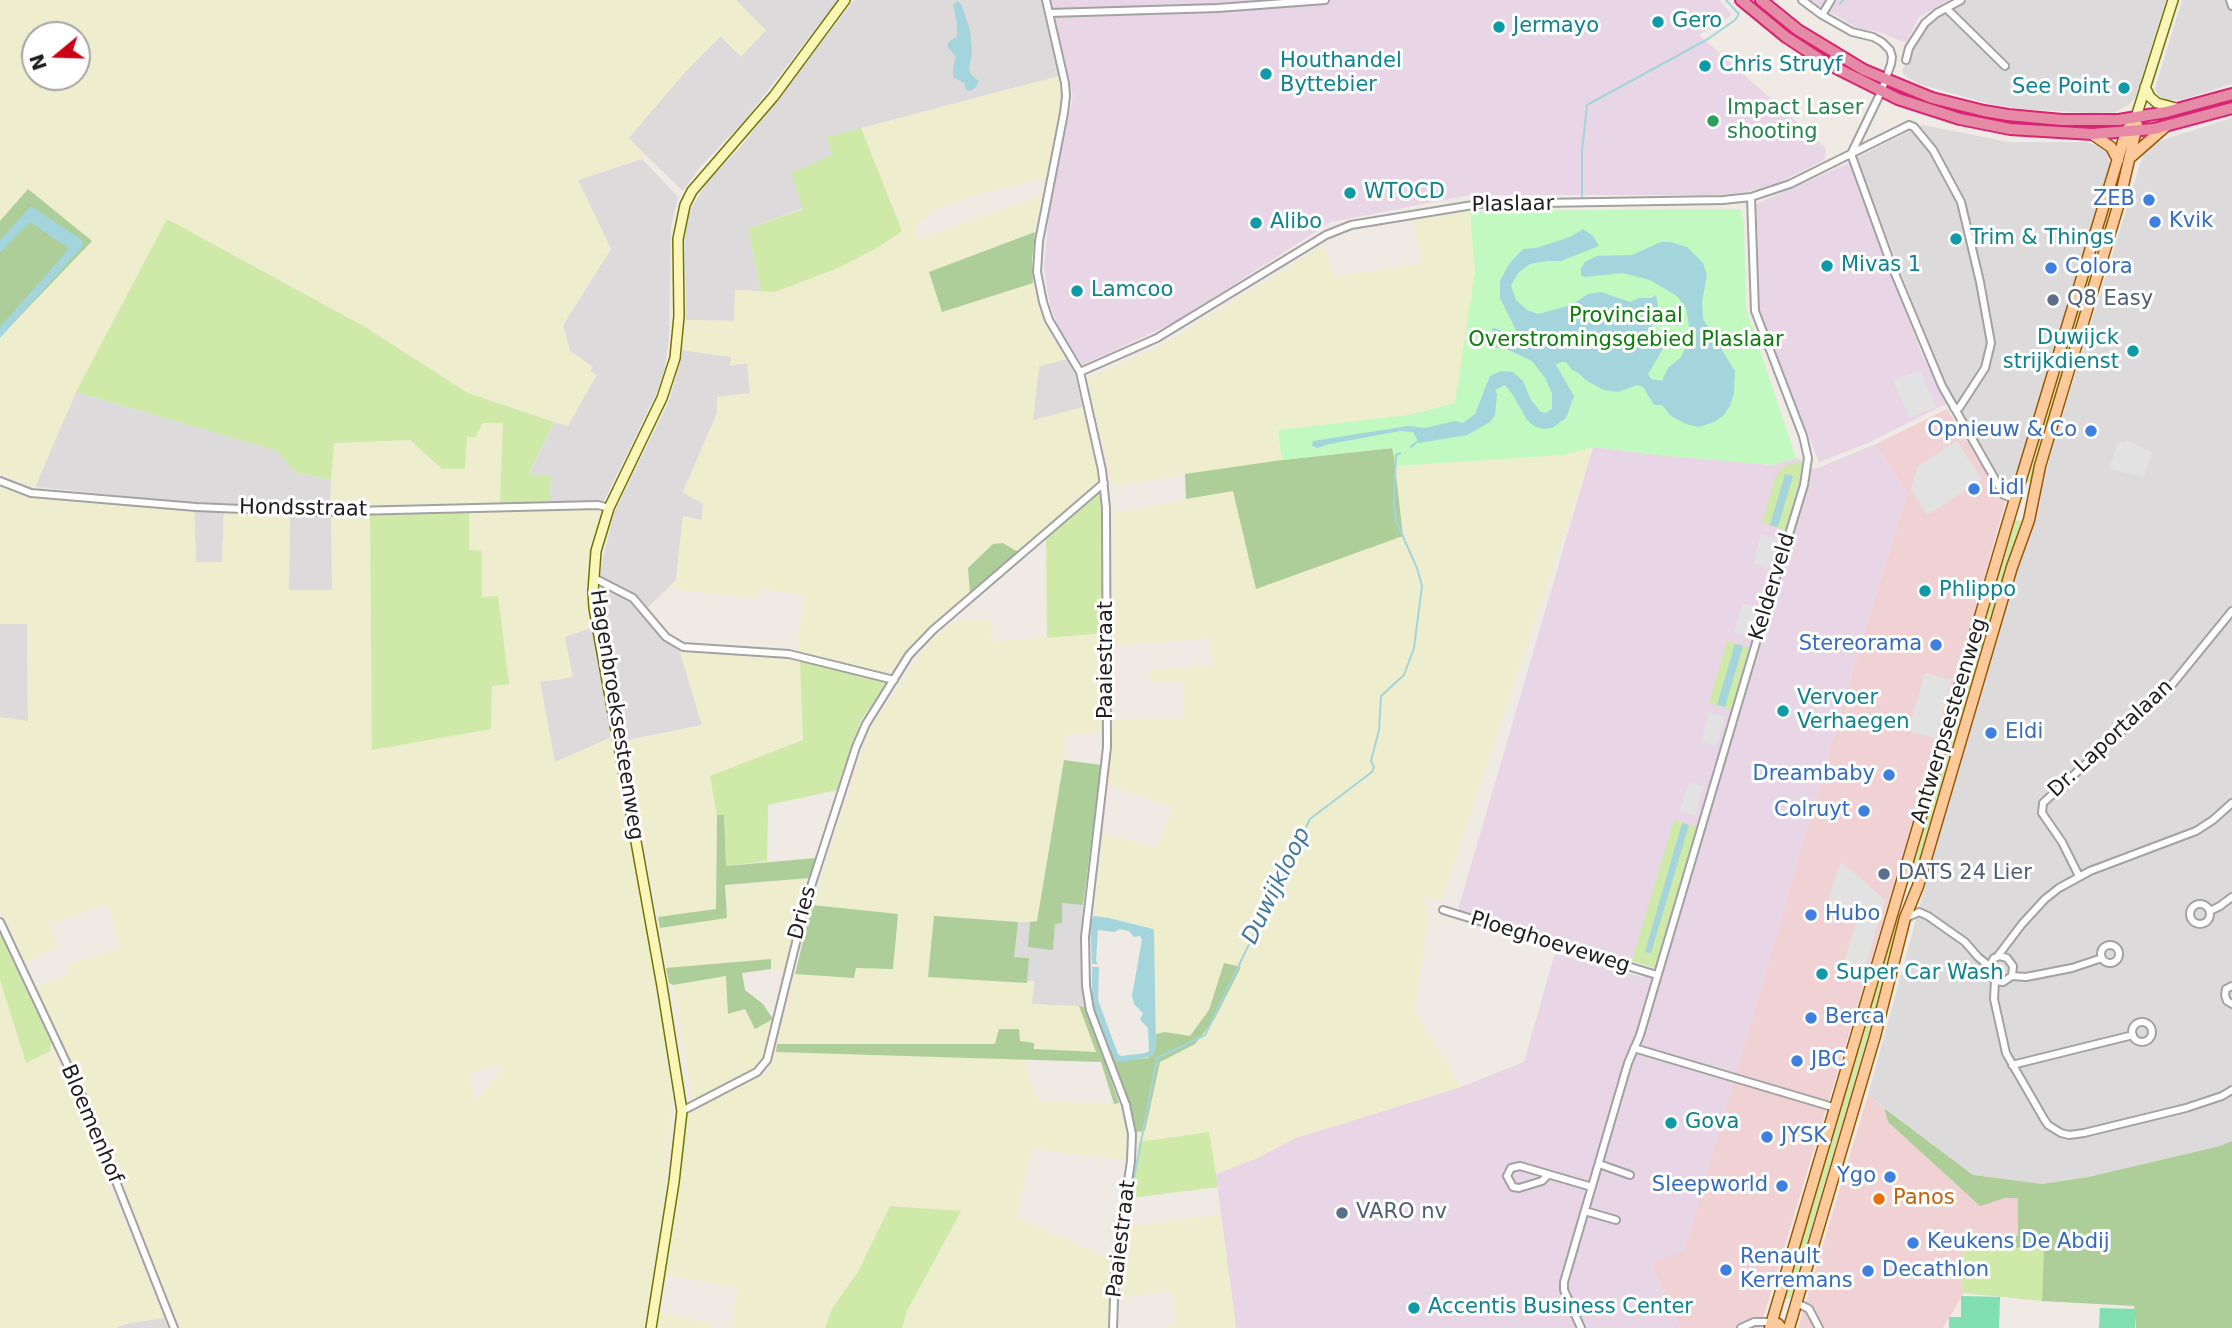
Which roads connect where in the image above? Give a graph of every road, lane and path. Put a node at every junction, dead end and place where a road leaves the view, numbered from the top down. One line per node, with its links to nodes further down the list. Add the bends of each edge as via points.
1 (845, 0): 38 (street, Hagenbroeksesteenweg, via 685,205 678,239 675,358 662,398)
2 (1046, 0): 13 (street, Paaiestraat)
3 (1325, 0): 13 (street)
4 (1741, 0): 19 (highway, via 1801,48)
5 (1761, 0): 17 (highway, via 1822,46)
6 (1802, 0): 14 (street)
7 (1831, 0): 14 (street)
8 (1961, 0): 12 (street)
9 (2173, 0): 18 (street, Antwerpsesteenweg)
10 (2230, 0): 11 (street)
11 (2232, 6)
12 (1946, 8): 15 (street, via 1925,23); 16 (street)
13 (1049, 13): 32 (street, Paaiestraat, via 1066,96 1037,272 1049,320)
14 (1822, 15): 17 (street, via 1887,46 1892,57)
15 (1906, 60)
16 (2005, 66)
17 (1885, 79): 19 (street); 23 (highway, via 1932,98 2008,115 2062,120)
18 (2145, 87): 21 (street, via 2157,103); 23 (street, Antwerpsesteenweg)
19 (1881, 92): 26 (highway, via 1988,125); 27 (street)
20 (2232, 94): 21 (highway)
21 (2181, 108): 23 (highway)
22 (2232, 108): 24 (highway)
23 (2137, 117): 25 (main road, Antwerpsesteenweg)
24 (2166, 126): 25 (highway); 29 (main road)
25 (2132, 132): 26 (highway); 28 (main road, Antwerpsesteenweg); 29 (main road, Antwerpsesteenweg)
26 (2092, 134): 28 (main road, via 2111,147)
27 (1851, 154): 30 (street, Plaslaar); 34 (street, via 1929,360); 34 (street, Plaslaar, via 1906,126 1914,127 1938,158 1961,202 1991,343 1985,368 1959,408)
28 (2118, 160): 31 (main road, Antwerpsesteenweg)
29 (2130, 160): 33 (main road, Antwerpsesteenweg)
30 (1751, 197): 32 (street, Plaslaar, via 1479,204 1351,225 1326,235 1157,338); 56 (street, Kelderveld, via 1755,311 1808,458 1804,485)
31 (2057, 367): 33 (main road, via 2066,366); 37 (main road, Antwerpsesteenweg)
32 (1080, 372): 36 (street, Paaiestraat)
33 (2068, 372): 40 (main road, Antwerpsesteenweg)
34 (1954, 408): 37 (street, via 2004,495)
35 (0, 481): 38 (street, Hondsstraat, via 31,493 196,507 312,512)
36 (1104, 483): 43 (street, Dries, via 933,631 909,655); 78 (street, Paaiestraat, via 1107,747 1085,937 1090,1010 1132,1133 1115,1269)
37 (2016, 500): 39 (main road, Antwerpsesteenweg)
38 (609, 508): 41 (street, Hagenbroeksesteenweg, via 596,551)
39 (2011, 514): 40 (main road, via 2022,508); 65 (main road, Antwerpsesteenweg)
40 (2029, 520): 47 (main road, Antwerpsesteenweg)
41 (594, 578): 43 (street, via 633,598 666,637 682,647 789,654); 66 (street, Hagenbroeksesteenweg, via 594,608)
42 (2232, 611): 45 (street, Dr. Laportalaan, via 2170,687 2043,803 2042,813)
43 (894, 680): 66 (street, Dries, via 856,747 806,902 767,1060 757,1072)
44 (2232, 803): 45 (street, via 2196,831)
45 (2079, 876): 53 (street, via 2045,899)
46 (2232, 897): 49 (street)
47 (1912, 899): 50 (street); 51 (main road, Antwerpsesteenweg)
48 (1443, 910): 56 (street, Ploeghoeveweg)
49 (2210, 911)
50 (1919, 912): 51 (street); 55 (street, via 1950,930)
51 (1905, 918): 74 (main road, Antwerpsesteenweg)
52 (0, 922): 76 (street, Bloemenhof, via 83,1098)
53 (1997, 957): 55 (street); 57 (street, via 2010,960)
54 (2102, 958): 57 (street, via 2061,971)
55 (1989, 965): 58 (street)
56 (1657, 975): 62 (street, Kelderveld)
57 (2012, 975): 58 (street, via 2006,981)
58 (1995, 981): 63 (street, via 1998,1022)
59 (2232, 986): 60 (street, via 2225,995)
60 (2232, 1004)
61 (2133, 1035): 63 (street)
62 (1634, 1048): 65 (street); 67 (street, Kelderveld)
63 (2012, 1065): 64 (street, via 2048,1125 2069,1135 2186,1108)
64 (2232, 1090)
65 (1836, 1108): 73 (main road, Antwerpsesteenweg)
66 (682, 1111): 77 (street, Hagenbroeksesteenweg)
67 (1599, 1164): 69 (street); 70 (street, Kelderveld)
68 (1548, 1175): 68 (street, via 1520,1167 1511,1168 1507,1175 1513,1187 1520,1188); 70 (street)
69 (1630, 1175)
70 (1592, 1187): 71 (street, Kelderveld)
71 (1585, 1211): 72 (street); 79 (street, Kelderveld, via 1564,1282)
72 (1616, 1220)
73 (1780, 1291): 74 (main road, via 1781,1308); 75 (main road, Antwerpsesteenweg)
74 (1796, 1305): 81 (main road, Antwerpsesteenweg); 82 (street, via 1809,1309)
75 (1774, 1326): 80 (street, via 1754,1322)
76 (174, 1328)
77 (651, 1328)
78 (1113, 1328)
79 (1581, 1328)
80 (1741, 1328)
81 (1789, 1328)
82 (1819, 1328)

